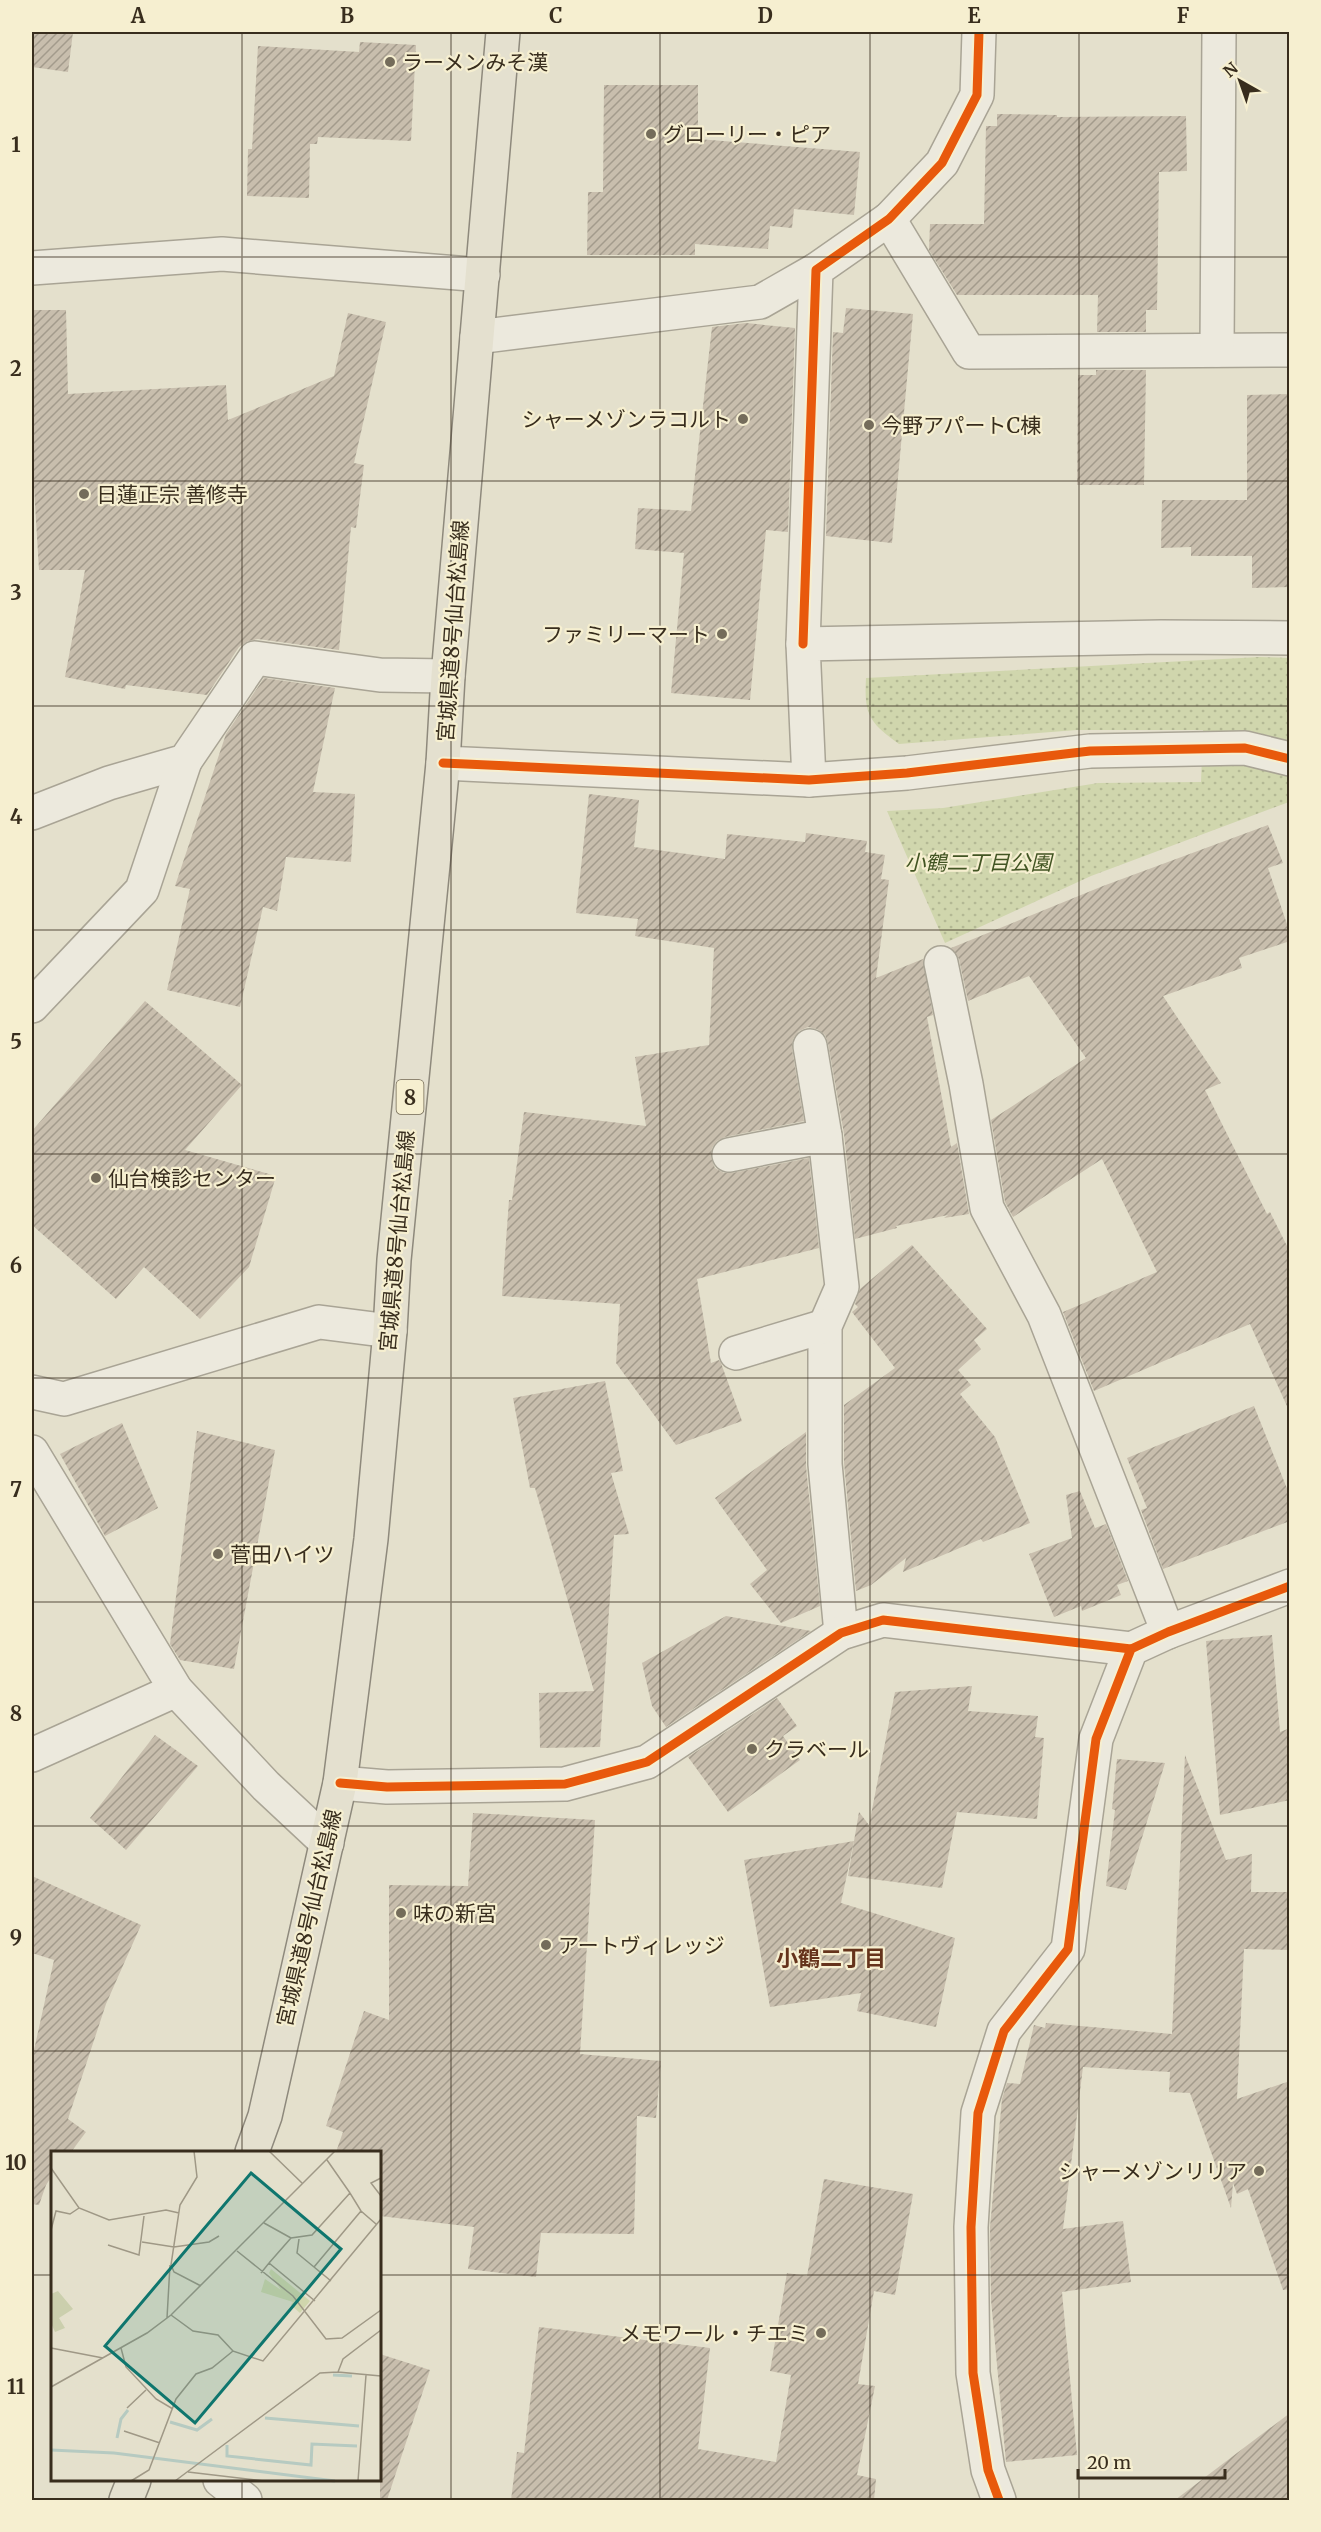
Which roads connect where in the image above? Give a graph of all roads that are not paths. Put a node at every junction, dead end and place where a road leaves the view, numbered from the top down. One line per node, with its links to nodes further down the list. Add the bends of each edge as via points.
1 (503, 32): 7 (main road, 宮城県道8号仙台松島線 / 8)
2 (979, 32): 4 (street, via 977,95 942,163)
3 (1219, 32): 9 (street)
4 (889, 219): 6 (street); 9 (street, via 969,352)
5 (32, 268): 7 (street, via 222,254)
6 (816, 270): 8 (street, via 760,302); 12 (street)
7 (483, 275): 8 (main road, 宮城県道8号仙台松島線 / 8)
8 (477, 337): 13 (main road, 宮城県道8号仙台松島線 / 8)
9 (1217, 350): 10 (street)
10 (1290, 350)
11 (1290, 638): 12 (street)
12 (803, 644): 17 (street)
13 (448, 676): 15 (street, via 381,675 255,658); 16 (main road, 宮城県道8号仙台松島線 / 8)
14 (1290, 759): 17 (street, via 1245,748 1090,751)
15 (185, 761): 18 (street, via 109,783); 20 (street, via 142,890)
16 (443, 764): 17 (street); 25 (main road, 宮城県道8号仙台松島線 / 8)
17 (808, 780)
18 (32, 813)
19 (941, 963): 30 (street, via 987,1208 1044,1315)
20 (32, 1006)
21 (810, 1046): 22 (street)
22 (825, 1136): 23 (street); 24 (street, via 842,1287)
23 (729, 1155)
24 (825, 1326): 26 (street); 31 (street, via 825,1464)
25 (390, 1331): 27 (street, via 319,1322 64,1399); 35 (main road, 宮城県道8号仙台松島線 / 8, via 371,1539)
26 (736, 1353)
27 (32, 1392)
28 (32, 1452): 33 (street)
29 (1290, 1586): 30 (street)
30 (1168, 1632): 32 (street)
31 (841, 1633): 32 (street, via 883,1620); 35 (street, via 647,1762 565,1784 387,1787)
32 (1131, 1650): 42 (street, via 1096,1739 1068,1949 1004,2031 978,2112 971,2227 973,2373 988,2470)
33 (176, 1690): 34 (street); 36 (street, via 266,1786)
34 (32, 1755)
35 (340, 1783): 36 (main road, 宮城県道8号仙台松島線 / 8)
36 (327, 1843): 37 (main road, 宮城県道8号仙台松島線 / 8, via 265,2116)
37 (252, 2151)
38 (134, 2481): 40 (main road)
39 (221, 2481): 41 (street)
40 (126, 2500)
41 (245, 2500)
42 (999, 2500)

